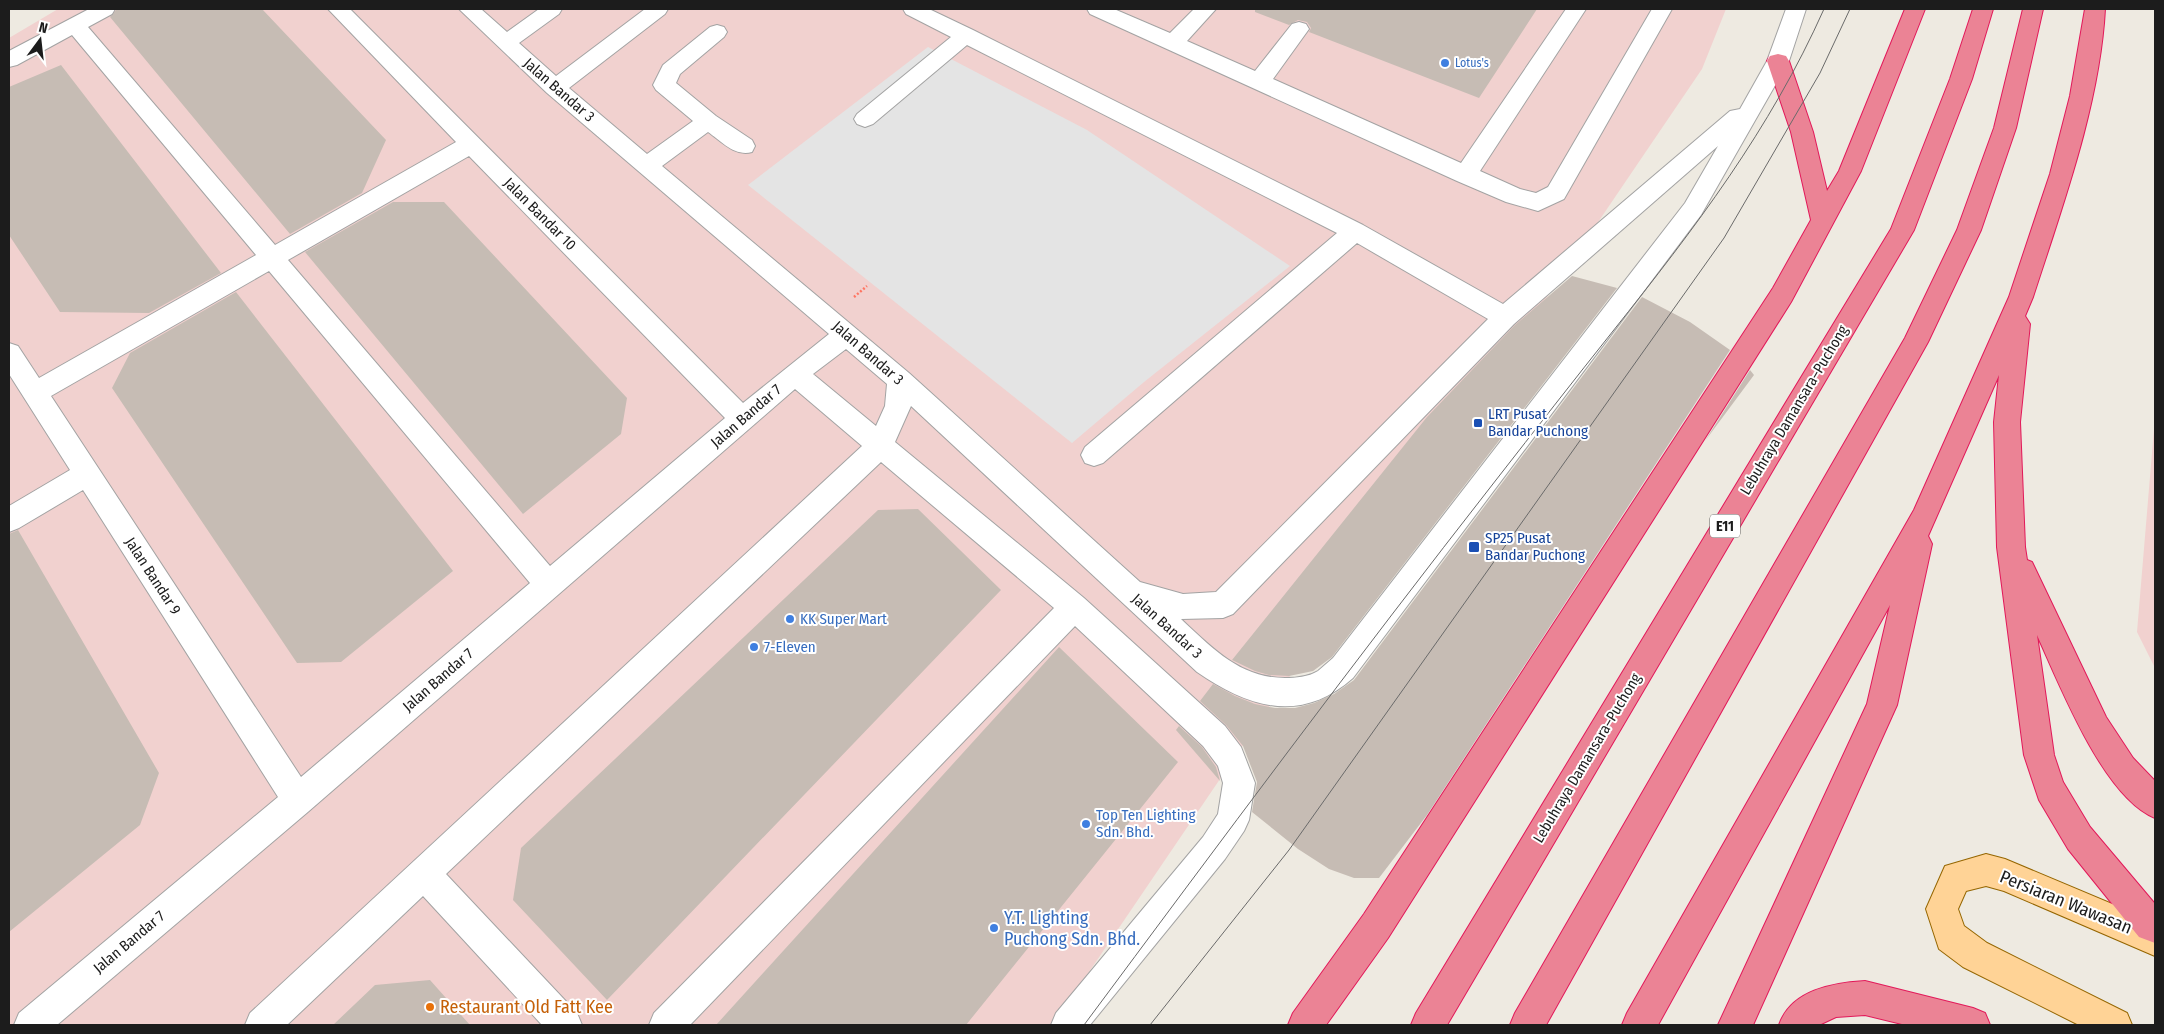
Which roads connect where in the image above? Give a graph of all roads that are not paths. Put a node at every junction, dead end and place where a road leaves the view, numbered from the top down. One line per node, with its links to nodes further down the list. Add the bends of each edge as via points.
1 (105, 9): 18 (street)
2 (338, 9): 30 (street, Jalan Bandar 10)
3 (469, 9): 21 (street, Jalan Bandar 3)
4 (552, 9): 21 (street)
5 (658, 9): 26 (street)
6 (913, 9): 17 (street)
7 (1206, 9): 22 (street)
8 (1576, 9): 33 (street)
9 (1662, 9): 33 (street, via 1556,193 1538,202 1514,196)
10 (1796, 9): 24 (street)
11 (1915, 9): 34 (highway, via 1850,171)
12 (1982, 9): 65 (highway, Lebuhraya Damansara–Puchong / E11, via 1961,79 1902,230)
13 (2033, 9): 66 (highway, via 2005,128 1972,221 1914,342)
14 (2111, 9): 16 (highway, via 2110,13)
15 (1101, 10): 22 (street)
16 (2094, 17): 37 (highway, via 2081,96 2061,174)
17 (958, 23): 28 (street); 35 (street)
18 (76, 26): 23 (street); 36 (street)
19 (1299, 29): 25 (street)
20 (717, 32): 29 (street, via 671,70 664,85)
21 (506, 43): 26 (street, Jalan Bandar 3)
22 (1173, 43): 25 (street)
23 (9, 60)
24 (1778, 61): 27 (street); 34 (highway, via 1802,132)
25 (1259, 82): 33 (street)
26 (555, 88): 32 (street, Jalan Bandar 3)
27 (1755, 102): 38 (street); 52 (street, Jalan Bandar 3, via 1693,209 1343,668 1327,682 1299,692 1267,692 1229,677)
28 (865, 120)
29 (708, 121): 31 (street); 32 (street)
30 (471, 144): 36 (street); 44 (street, Jalan Bandar 10)
31 (744, 146)
32 (646, 166): 39 (street, Jalan Bandar 3)
33 (1465, 175)
34 (1823, 221): 64 (highway, via 1782,295 1376,926)
35 (1355, 231): 38 (street); 46 (street)
36 (272, 258): 43 (street); 51 (street)
37 (2021, 297): 48 (highway); 50 (highway, via 2008,422)
38 (1505, 317): 52 (street, via 1223,605 1183,607)
39 (846, 334): 41 (street, Jalan Bandar 7); 42 (street, Jalan Bandar 3)
40 (9, 353): 43 (street, Jalan Bandar 9)
41 (795, 374): 44 (street, Jalan Bandar 7); 45 (street)
42 (900, 380): 45 (street, via 898,406); 52 (street, Jalan Bandar 3)
43 (34, 393): 47 (street, Jalan Bandar 9)
44 (742, 419): 51 (street, Jalan Bandar 7)
45 (881, 445): 53 (street); 56 (street)
46 (1094, 455)
47 (87, 474): 49 (street); 54 (street, Jalan Bandar 9)
48 (1925, 516): 67 (highway); 68 (highway, via 1882,705)
49 (9, 520)
50 (2011, 548): 55 (highway, via 2095,726 2122,769); 57 (highway, via 2039,755 2050,789 2079,838)
51 (549, 585): 54 (street, Jalan Bandar 7)
52 (1130, 592)
53 (1074, 607): 62 (street); 63 (street, via 1214,736 1230,758 1239,783 1233,820 1214,848)
54 (298, 800): 59 (street, Jalan Bandar 7)
55 (2155, 803)
56 (423, 873): 60 (street); 61 (street)
57 (2155, 927)
58 (2155, 939): 71 (main road, Persiaran Wawasan, via 2004,875 1986,870 1956,877 1942,909 1951,937 1975,955)
59 (31, 1025)
60 (262, 1025)
61 (565, 1025)
62 (666, 1025)
63 (1068, 1025)
64 (1305, 1025)
65 (1428, 1025)
66 (1527, 1025)
67 (1639, 1025)
68 (1735, 1025)
69 (1796, 1025): 70 (highway, via 1809,1011 1836,1000 1865,998)
70 (1973, 1025)
71 (2115, 1025)

